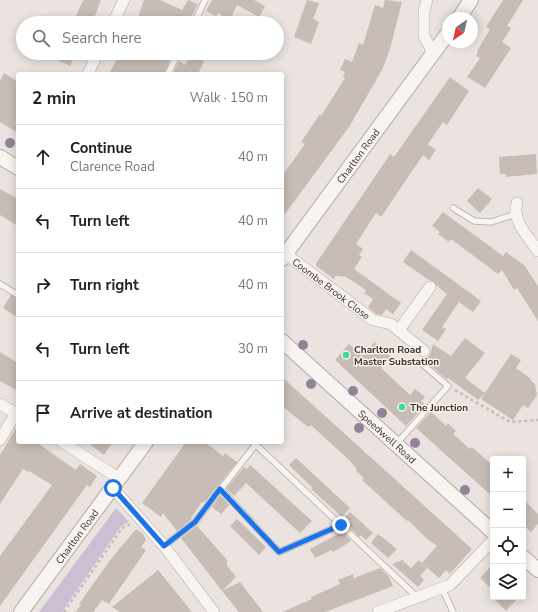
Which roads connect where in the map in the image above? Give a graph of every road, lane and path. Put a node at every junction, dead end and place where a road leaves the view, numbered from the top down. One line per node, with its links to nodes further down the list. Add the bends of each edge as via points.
1 (124, 0): 6 (street)
2 (205, 0): 7 (lane)
3 (427, 0): 9 (street, via 424,10 424,36)
4 (471, 0): 5 (street)
5 (463, 12)
6 (116, 16)
7 (197, 16)
8 (442, 42): 9 (street, Charlton Road)
9 (434, 53): 19 (street, Charlton Road)
10 (95, 60): 12 (street)
11 (175, 60): 13 (lane)
12 (89, 72)
13 (169, 72)
14 (0, 157): 15 (street)
15 (16, 167)
16 (453, 208): 17 (lane, via 474,222 491,222)
17 (517, 209): 18 (street, via 517,219)
18 (538, 251)
19 (284, 257): 23 (street, Coombe Brook Close, via 373,320 391,324)
20 (0, 284): 22 (lane)
21 (430, 287): 23 (street)
22 (16, 295)
23 (399, 330): 25 (street, Coombe Brook Close)
24 (284, 343): 37 (street, Speedwell Road)
25 (424, 351)
26 (421, 363): 27 (lane)
27 (448, 386): 31 (path, via 510,422); 37 (lane)
28 (0, 404): 29 (street)
29 (16, 413)
30 (16, 416): 32 (street)
31 (538, 420)
32 (0, 440)
33 (65, 444): 38 (street)
34 (145, 444): 38 (street, Charlton Road)
35 (253, 444): 39 (lane)
36 (255, 444): 41 (lane)
37 (395, 445): 42 (street, Speedwell Road)
38 (116, 483): 40 (street); 49 (street, Charlton Road)
39 (220, 489): 41 (lane, via 279,552); 44 (lane, via 195,522)
40 (143, 520): 44 (street); 50 (path, via 122,528)
41 (341, 525): 48 (lane)
42 (490, 529)
43 (490, 543): 47 (street, via 457,579)
44 (164, 546): 51 (street)
45 (526, 560): 46 (street)
46 (538, 570)
47 (442, 588): 48 (street); 53 (lane)
48 (418, 598): 52 (street)
49 (21, 612)
50 (64, 612)
51 (214, 612)
52 (378, 612)
53 (452, 612)

